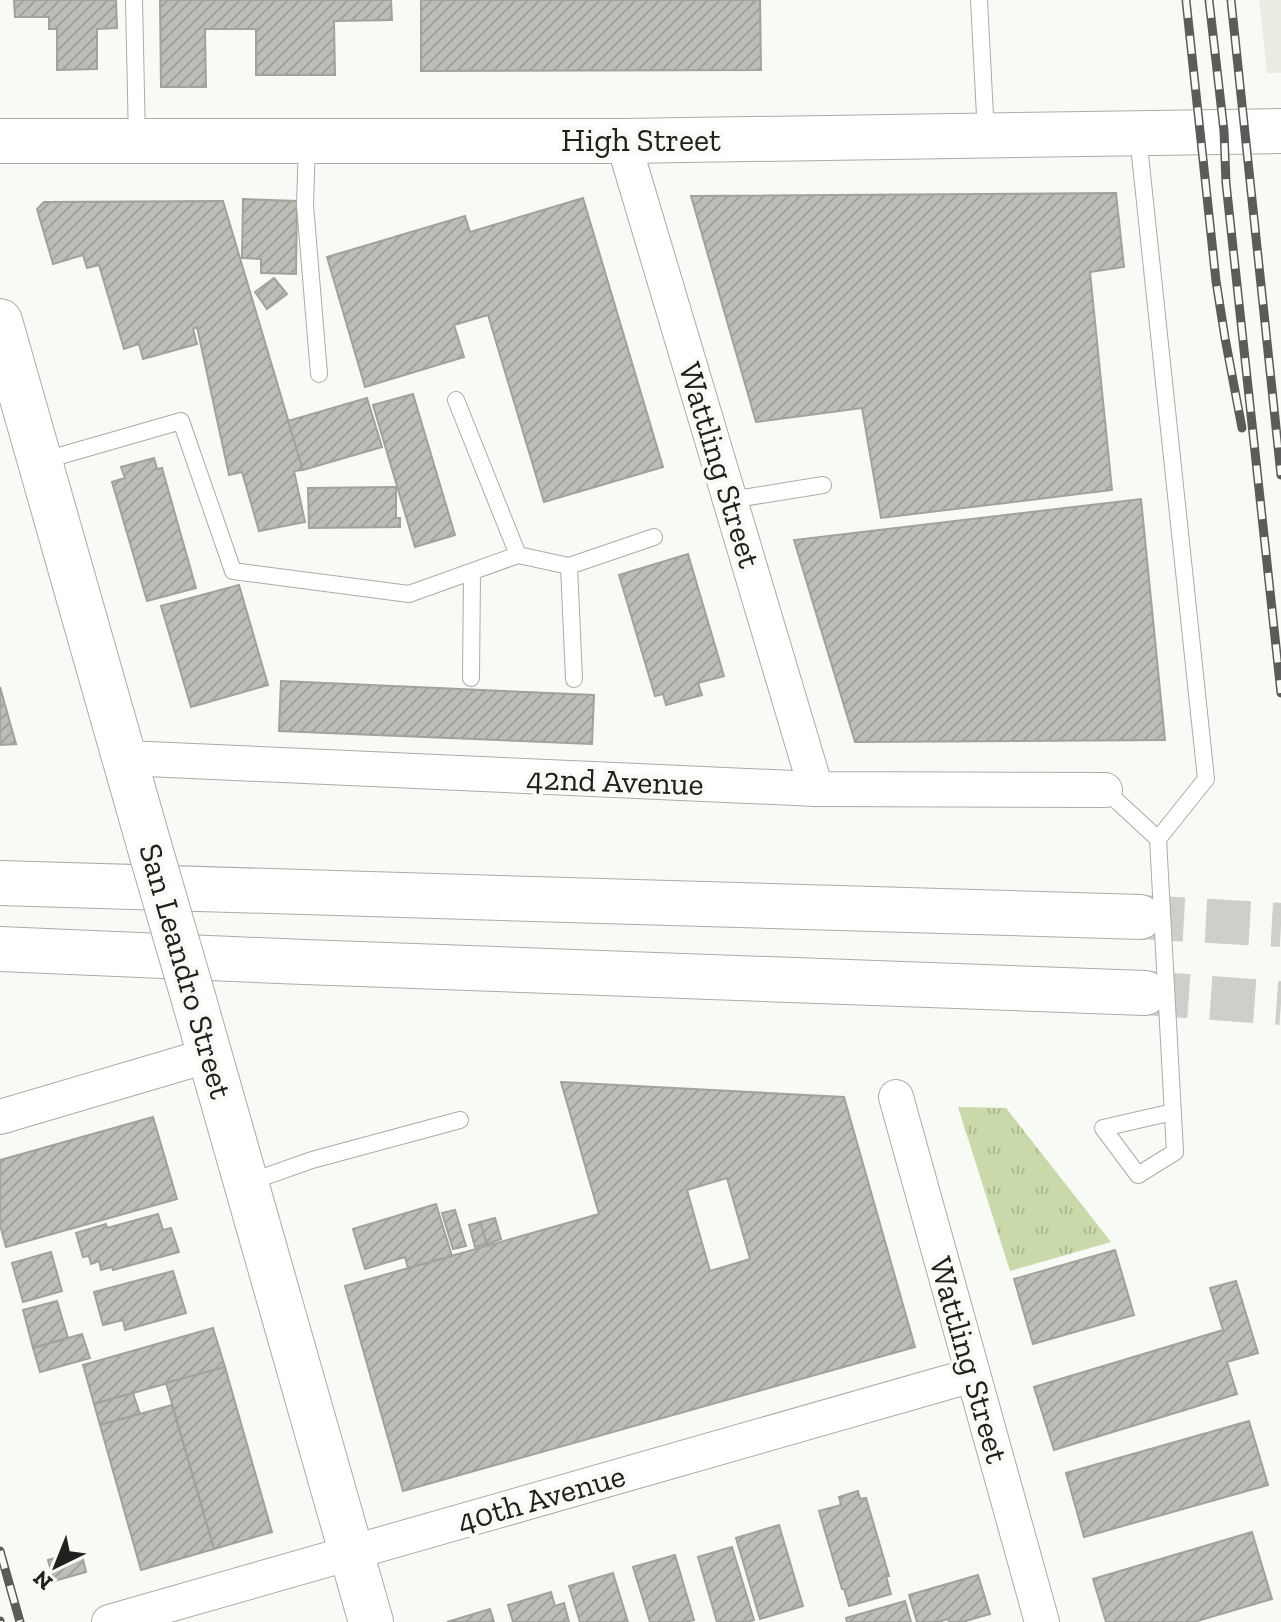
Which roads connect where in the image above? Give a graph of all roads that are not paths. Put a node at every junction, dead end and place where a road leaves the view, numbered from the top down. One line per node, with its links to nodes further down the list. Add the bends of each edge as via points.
1 (134, 0): 9 (lane)
2 (979, 0): 5 (lane)
3 (1281, 131): 4 (main road, High Street)
4 (1138, 135): 5 (main road, High Street); 25 (lane, via 1206,779)
5 (986, 137): 8 (main road, High Street)
6 (0, 141): 9 (main road, High Street)
7 (307, 141): 8 (main road, High Street); 9 (main road, High Street); 11 (lane, via 305,205)
8 (623, 141): 15 (street, Wattling Street)
9 (137, 142)
10 (0, 321): 13 (main road, San Leandro Street)
11 (319, 374)
12 (456, 400): 17 (lane)
13 (40, 461): 19 (lane, via 181,421 233,571 409,594); 22 (main road, San Leandro Street)
14 (823, 485): 15 (lane)
15 (730, 500): 23 (street, Wattling Street)
16 (654, 537): 18 (lane)
17 (518, 555): 18 (lane); 19 (lane)
18 (569, 566): 21 (lane)
19 (472, 572): 20 (lane)
20 (471, 678)
21 (574, 679)
22 (125, 758): 23 (street, 42nd Avenue); 34 (main road, San Leandro Street, bridge)
23 (816, 789): 24 (street, 42nd Avenue)
24 (1105, 790): 25 (lane)
25 (1158, 839): 36 (lane)
26 (0, 866): 28 (main road)
27 (0, 883): 28 (main road)
28 (315, 893): 29 (main road)
29 (1140, 917)
30 (0, 949): 31 (main road)
31 (304, 962): 32 (main road); 33 (main road)
32 (0, 973)
33 (1145, 993)
34 (210, 1055): 37 (street); 39 (main road, San Leandro Street)
35 (896, 1097): 40 (street, Wattling Street)
36 (1173, 1112): 36 (lane, via 1175,1152 1138,1175 1103,1128)
37 (0, 1117)
38 (460, 1120): 39 (lane)
39 (246, 1183): 41 (main road, San Leandro Street)
40 (973, 1375): 41 (street, 40th Avenue); 44 (street, Wattling Street)
41 (351, 1553): 42 (street, 40th Avenue); 43 (main road, San Leandro Street)
42 (109, 1622)
43 (371, 1622)
44 (1042, 1622)

